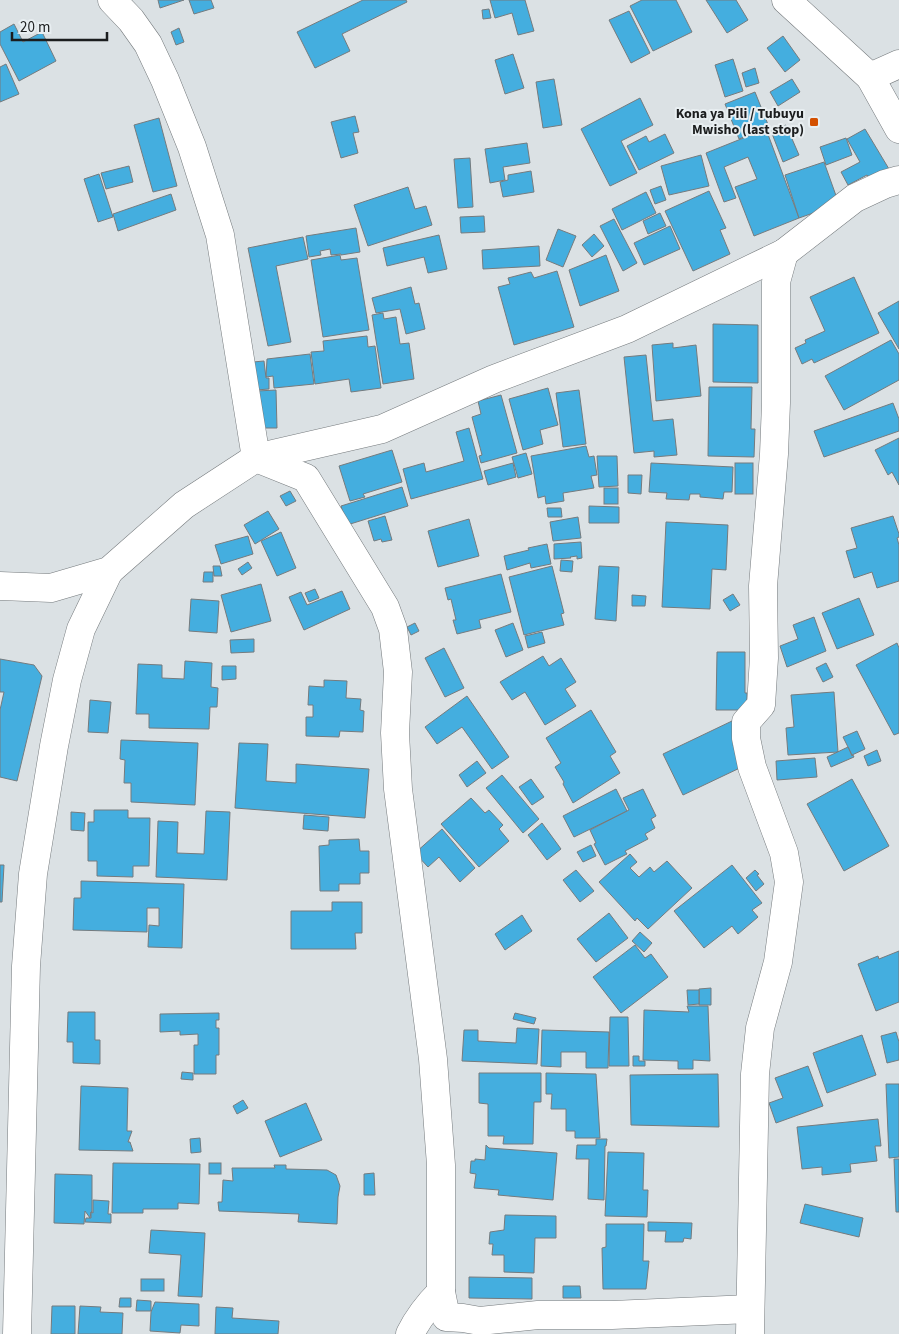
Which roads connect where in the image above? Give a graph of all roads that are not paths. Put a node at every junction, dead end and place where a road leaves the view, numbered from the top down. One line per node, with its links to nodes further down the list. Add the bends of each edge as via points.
1 (112, 0): 8 (street, via 148,44 180,113 220,235)
2 (786, 0): 4 (street)
3 (899, 64): 4 (street)
4 (870, 77): 5 (street)
5 (899, 129)
6 (899, 180): 7 (street, via 855,198)
7 (784, 253): 8 (street, via 627,330 494,379 382,429); 12 (street, via 776,282 776,403 763,586 764,658 760,704 746,722 746,738 752,767 784,853 789,882 778,962 757,1046)
8 (256, 458): 9 (street, via 184,505); 11 (street, via 306,478 386,607 393,629 398,672 395,732 398,789 422,963 441,1165)
9 (109, 571): 10 (street, via 51,588); 13 (street, via 81,629 67,680 33,874 26,966)
10 (0, 586)
11 (441, 1292): 12 (street, via 446,1317 480,1321 538,1314); 14 (street)
12 (750, 1321)
13 (17, 1334)
14 (410, 1334)

